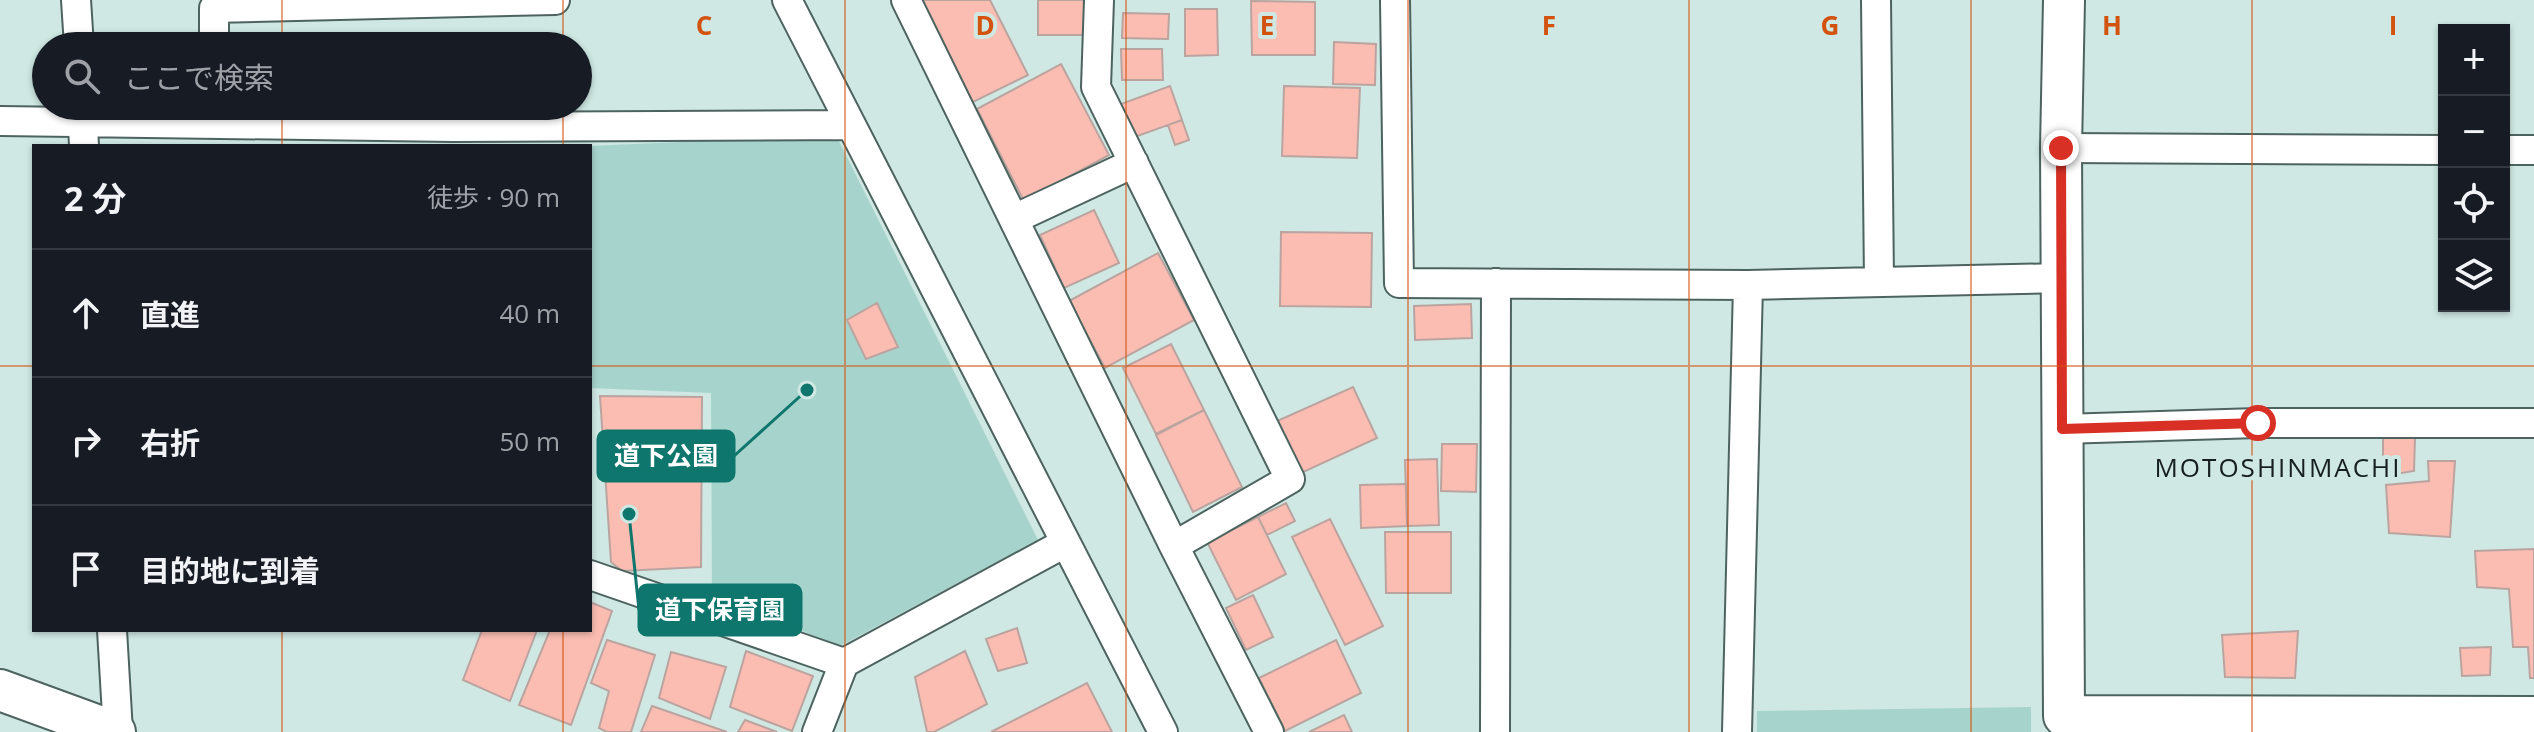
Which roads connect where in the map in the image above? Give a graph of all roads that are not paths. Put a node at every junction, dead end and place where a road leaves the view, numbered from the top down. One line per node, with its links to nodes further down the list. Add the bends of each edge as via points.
1 (76, 0): 9 (street)
2 (555, 0): 10 (street, via 214,8)
3 (787, 0): 15 (street)
4 (906, 0): 22 (street)
5 (1099, 0): 21 (street, via 1096,87)
6 (1395, 0): 25 (street, via 1399,283)
7 (1876, 0): 24 (street)
8 (2064, 0): 17 (street)
9 (78, 32)
10 (214, 32)
11 (148, 120): 14 (street)
12 (267, 120): 16 (street)
13 (0, 121): 14 (street)
14 (83, 125)
15 (851, 125): 16 (street); 29 (street)
16 (452, 137)
17 (2061, 148): 18 (street); 23 (street)
18 (2438, 150)
19 (2510, 150): 20 (street)
20 (2534, 150)
21 (1134, 163): 22 (street); 30 (street, via 1290,479)
22 (1014, 219): 30 (street)
23 (2062, 278): 24 (street); 28 (street)
24 (1879, 282): 26 (street)
25 (1496, 283): 26 (street); 41 (street)
26 (1748, 285): 42 (street)
27 (2534, 423): 28 (street)
28 (2062, 429): 36 (street)
29 (1065, 543): 33 (street); 39 (street)
30 (1174, 546): 40 (street)
31 (592, 576): 33 (street)
32 (112, 632): 37 (street)
33 (844, 663): 38 (street)
34 (0, 690): 37 (street)
35 (2534, 717): 36 (street)
36 (2064, 724)
37 (116, 732)
38 (817, 732)
39 (1163, 732)
40 (1269, 732)
41 (1495, 732)
42 (1737, 732)

